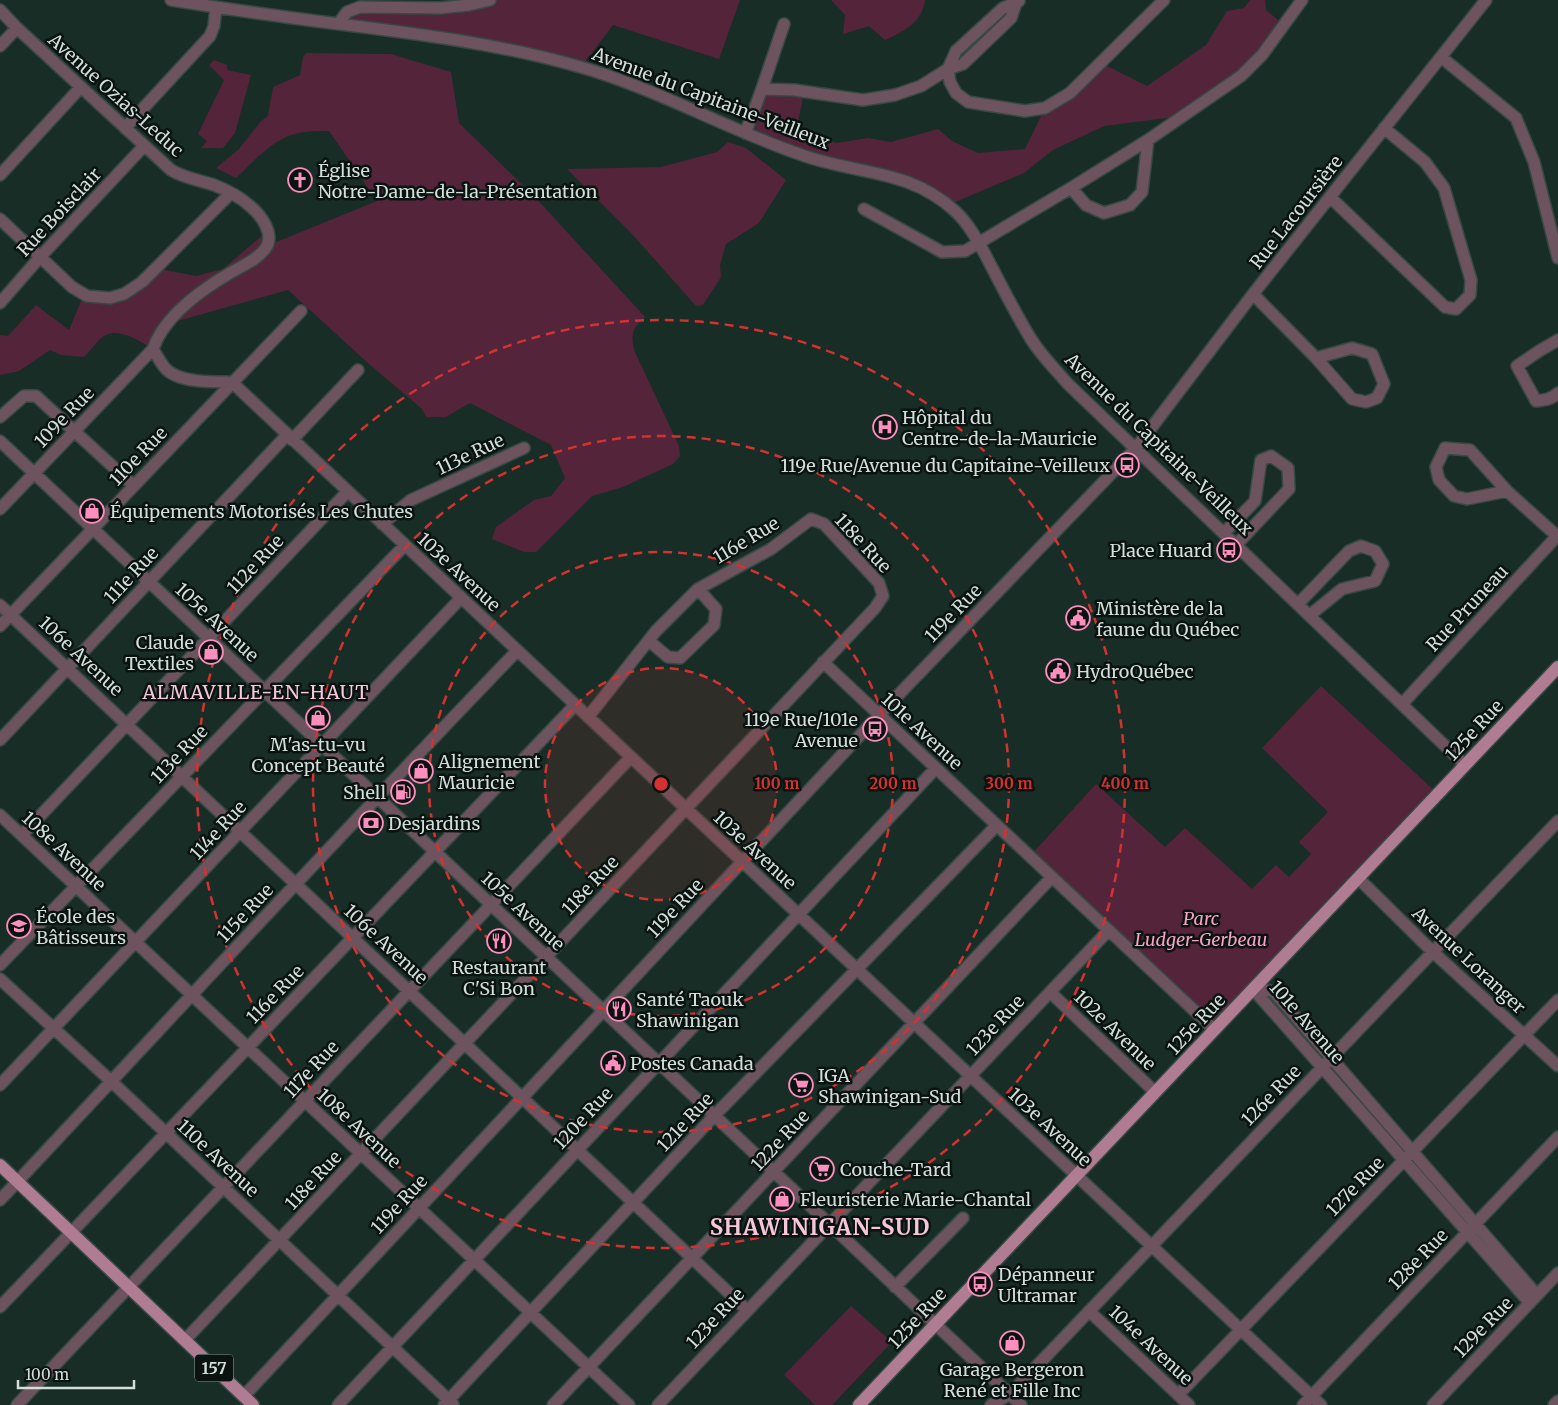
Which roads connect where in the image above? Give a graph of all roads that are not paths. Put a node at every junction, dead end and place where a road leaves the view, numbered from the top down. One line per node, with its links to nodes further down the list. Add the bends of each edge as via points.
1 (171, 0): 7 (street, Avenue du Capitaine-Veilleux)
2 (490, 0): 9 (street, via 440,8 360,7 347,12)
3 (1164, 0): 14 (street, via 1070,93 1045,108 1025,111 968,102 956,93)
4 (1302, 0): 20 (street, via 1262,55 1241,76)
5 (1486, 0): 13 (street, Rue Lacoursière)
6 (1018, 2): 14 (street, via 1003,8 956,52)
7 (216, 7): 9 (street, Avenue du Capitaine-Veilleux); 17 (street, via 210,36)
8 (0, 10): 11 (street, Avenue Ozias-Leduc)
9 (338, 24): 19 (street, Avenue du Capitaine-Veilleux, via 452,38 549,58 653,92)
10 (784, 24): 16 (street)
11 (17, 28): 12 (street); 15 (street, Avenue Ozias-Leduc)
12 (0, 46)
13 (1441, 57): 18 (street, Rue Lacoursière); 30 (street, via 1516,118 1534,162)
14 (948, 69): 16 (street, via 921,86 863,100)
15 (81, 87): 17 (street, Avenue Ozias-Leduc); 22 (street)
16 (762, 89): 19 (street)
17 (125, 128): 21 (street, Avenue Ozias-Leduc)
18 (1384, 128): 25 (street, Rue Lacoursière); 25 (street, via 1425,162 1444,188 1471,280 1470,295 1456,309 1444,307)
19 (745, 133): 28 (street, Avenue du Capitaine-Veilleux, via 811,159 911,182 956,212)
20 (1148, 140): 23 (street); 23 (street, via 1142,192 1130,206 1104,213 1086,204)
21 (144, 146): 24 (street, Avenue Ozias-Leduc, via 179,175); 29 (street, Rue Boisclair)
22 (0, 176)
23 (1071, 188): 28 (street)
24 (231, 193): 29 (street, via 142,282 124,294 97,298 80,293); 35 (street, Avenue Ozias-Leduc, via 264,221 268,231 266,248 171,318)
25 (1330, 197): 31 (street, Rue Lacoursière)
26 (864, 209): 28 (street, via 942,252 965,250)
27 (0, 219): 29 (street)
28 (978, 243): 45 (street, Avenue du Capitaine-Veilleux, via 1032,340 1067,383)
29 (41, 256): 32 (street, Rue Boisclair)
30 (1558, 258)
31 (1253, 294): 36 (street); 45 (street, Rue Lacoursière)
32 (0, 303)
33 (301, 311): 38 (street, 110e Rue)
34 (1558, 340): 39 (street, via 1517,366 1536,400 1546,400)
35 (153, 349): 38 (street, via 166,369 182,378); 41 (street, 109e Rue)
36 (1316, 358): 36 (street, via 1352,399 1366,402 1377,398 1384,384 1372,354 1352,348)
37 (358, 370): 42 (street, 111e Rue)
38 (232, 383): 42 (street, 103e Avenue); 47 (street, 110e Rue)
39 (1558, 393)
40 (0, 417): 41 (street, via 24,396 36,396)
41 (75, 431): 46 (street, 109e Rue); 47 (street)
42 (290, 437): 49 (street, 103e Avenue); 58 (street, 111e Rue)
43 (0, 442): 46 (street, 105e Avenue)
44 (524, 448): 52 (street, 113e Rue, via 410,500)
45 (1136, 448): 54 (street, Avenue du Capitaine-Veilleux); 75 (street, 119e Rue)
46 (34, 474): 50 (street, 109e Rue); 53 (street, 105e Avenue)
47 (134, 486): 53 (street, 110e Rue)
48 (1507, 491): 48 (street, via 1470,450 1446,448 1436,467 1439,480 1454,496 1467,499); 55 (street)
49 (348, 492): 52 (street, 103e Avenue); 66 (street, 112e Rue)
50 (0, 509)
51 (811, 518): 59 (street, 116e Rue, via 771,549); 69 (street, 118e Rue, via 824,524 879,583 884,596)
52 (382, 524): 56 (street, 103e Avenue)
53 (93, 529): 58 (street, 105e Avenue); 63 (street, 110e Rue)
54 (1224, 533): 57 (street, Avenue du Capitaine-Veilleux); 57 (street, via 1255,501 1261,460 1271,456 1288,468 1289,489)
55 (1558, 536): 73 (street, Rue Pruneau)
56 (405, 545): 60 (street, 103e Avenue); 72 (street, 113e Rue)
57 (1236, 545): 61 (street, Avenue du Capitaine-Veilleux)
58 (149, 582): 66 (street, 105e Avenue); 71 (street, 111e Rue)
59 (698, 589): 67 (street, 116e Rue); 67 (street, via 716,609 714,625 680,658 668,657)
60 (461, 598): 68 (street, 103e Avenue); 79 (street, 114e Rue)
61 (1298, 604): 64 (street, Avenue du Capitaine-Veilleux); 64 (street, via 1348,551 1361,546 1375,551 1384,564 1376,581 1342,590)
62 (0, 605): 63 (street, 106e Avenue)
63 (11, 614): 65 (street, 110e Rue); 71 (street, 106e Avenue)
64 (1310, 615): 73 (street, Avenue du Capitaine-Veilleux)
65 (0, 626)
66 (209, 638): 72 (street, 105e Avenue); 77 (street, 112e Rue)
67 (648, 641): 76 (street, 116e Rue)
68 (517, 650): 74 (street, 103e Avenue); 84 (street, 115e Rue)
69 (824, 662): 75 (street, 101e Avenue); 85 (street, 118e Rue)
70 (1558, 667): 81 (main road, 125e Rue)
71 (68, 668): 77 (street, 106e Avenue); 78 (street, 111e Rue)
72 (264, 690): 79 (street, 105e Avenue); 83 (street, 113e Rue)
73 (1402, 704): 81 (street, Avenue du Capitaine-Veilleux)
74 (575, 705): 76 (street, 103e Avenue); 91 (street, 116e Rue)
75 (879, 715): 82 (street, 101e Avenue); 92 (street, 119e Rue)
76 (588, 717): 80 (street, 103e Avenue)
77 (127, 724): 83 (street, 106e Avenue); 90 (street, 112e Rue)
78 (0, 740)
79 (322, 745): 84 (street, 105e Avenue); 89 (street, 114e Rue)
80 (631, 757): 85 (street, 103e Avenue); 97 (street, 117e Rue)
81 (1465, 765): 94 (main road, 125e Rue)
82 (936, 768): 88 (street, 101e Avenue); 98 (street, 120e Rue)
83 (182, 776): 89 (street, 106e Avenue); 96 (street, 113e Rue)
84 (376, 796): 91 (street, 105e Avenue); 95 (street, 115e Rue)
85 (686, 809): 92 (street, 103e Avenue); 103 (street, 118e Rue)
86 (0, 815): 90 (street, 108e Avenue)
87 (1558, 820): 102 (street, 126e Rue)
88 (997, 825): 93 (street, 101e Avenue); 105 (street, 121e Rue)
89 (241, 831): 95 (street, 106e Avenue); 101 (street, 114e Rue)
90 (22, 835): 96 (street, 108e Avenue)
91 (435, 852): 97 (street, 105e Avenue); 100 (street, 116e Rue)
92 (742, 862): 98 (street, 103e Avenue); 112 (street, 119e Rue)
93 (1052, 877): 99 (street, 101e Avenue); 113 (street, 122e Rue)
94 (1358, 878): 102 (street, Avenue Loranger); 107 (main road, 125e Rue)
95 (297, 884): 100 (street, 106e Avenue); 110 (street, 115e Rue)
96 (76, 886): 101 (street, 108e Avenue); 104 (street, 113e Rue)
97 (491, 905): 103 (street, 105e Avenue); 108 (street, 117e Rue)
98 (798, 914): 105 (street, 103e Avenue); 120 (street, 120e Rue)
99 (1108, 930): 109 (street, 123e Rue); 115 (street, 101e Avenue)
100 (353, 938): 108 (street, 106e Avenue); 118 (street, 116e Rue)
101 (136, 942): 110 (street, 108e Avenue); 114 (street, 114e Rue)
102 (1433, 952): 116 (street, Avenue Loranger); 119 (street, 126e Rue)
103 (546, 957): 112 (street, 105e Avenue); 117 (street, 118e Rue)
104 (0, 965)
105 (856, 969): 113 (street, 103e Avenue); 129 (street, 121e Rue)
106 (0, 979): 114 (street, 110e Avenue)
107 (1253, 989): 115 (main road, 125e Rue); 119 (street, 101e Avenue, via 1273,991); 122 (street, 101e Avenue)
108 (410, 991): 117 (street, 106e Avenue); 128 (street, 117e Rue)
109 (1050, 992): 123 (street, 123e Rue); 126 (street, 102e Avenue)
110 (192, 995): 118 (street, 108e Avenue); 124 (street, 115e Rue)
111 (1558, 1000): 116 (street, 127e Rue)
112 (603, 1011): 120 (street, 105e Avenue); 127 (street, 119e Rue)
113 (914, 1023): 123 (street, 103e Avenue); 137 (street, 122e Rue)
114 (54, 1028): 124 (street, 110e Avenue); 125 (street, 114e Rue)
115 (1216, 1030): 126 (main road, 125e Rue)
116 (1524, 1035): 121 (street, Avenue Loranger); 133 (street, 127e Rue)
117 (465, 1043): 127 (street, 106e Avenue); 134 (street, 118e Rue)
118 (248, 1048): 128 (street, 108e Avenue); 130 (street, 116e Rue)
119 (1332, 1058): 122 (street, 126e Rue); 133 (street, 101e Avenue)
120 (659, 1063): 129 (street, 105e Avenue); 132 (street, 120e Rue)
121 (1558, 1066)
122 (1322, 1067): 135 (street, 101e Avenue); 150 (street, 126e Rue)
123 (971, 1077): 138 (street, 103e Avenue); 145 (street, 123e Rue)
124 (112, 1082): 130 (street, 110e Avenue); 139 (street, 115e Rue)
125 (0, 1085)
126 (1155, 1092): 138 (main road, 125e Rue)
127 (522, 1097): 132 (street, 106e Avenue); 143 (street, 119e Rue)
128 (305, 1101): 134 (street, 108e Avenue); 140 (street, 117e Rue)
129 (714, 1116): 137 (street, 105e Avenue); 142 (street, 121e Rue)
130 (166, 1133): 140 (street, 110e Avenue); 147 (street, 116e Rue)
131 (1558, 1138): 146 (street, 128e Rue)
132 (577, 1150): 142 (street, 106e Avenue); 152 (street, 120e Rue)
133 (1413, 1151): 135 (street, 127e Rue); 146 (street, 101e Avenue)
134 (361, 1154): 143 (street, 108e Avenue); 149 (street, 118e Rue)
135 (1404, 1160): 148 (street, 101e Avenue); 163 (street, 127e Rue)
136 (0, 1164): 139 (main road, 157)
137 (774, 1172): 145 (street, 105e Avenue); 151 (street, 122e Rue)
138 (1076, 1176): 150 (street, 103e Avenue); 162 (main road, 125e Rue)
139 (18, 1182): 141 (street, 115e Rue); 147 (main road, 157)
140 (224, 1188): 149 (street, 110e Avenue); 154 (street, 117e Rue)
141 (0, 1200)
142 (633, 1203): 151 (street, 106e Avenue); 161 (street, 121e Rue)
143 (419, 1208): 152 (street, 108e Avenue); 156 (street, 119e Rue)
144 (962, 1218): 155 (street)
145 (829, 1224): 155 (street, 105e Avenue); 159 (street, 123e Rue)
146 (1476, 1224): 148 (street, 128e Rue); 157 (street, 101e Avenue)
147 (71, 1232): 154 (main road, 157); 158 (street, 116e Rue)
148 (1467, 1232): 157 (street, 101e Avenue); 169 (street, 128e Rue)
149 (279, 1240): 156 (street, 110e Avenue); 164 (street, 118e Rue)
150 (1152, 1246): 160 (street, 126e Rue); 163 (street, 103e Avenue)
151 (692, 1258): 159 (street, 106e Avenue); 166 (street, 122e Rue)
152 (474, 1260): 161 (street, 108e Avenue); 165 (street, 120e Rue)
153 (1558, 1273): 157 (street, 129e Rue)
154 (129, 1287): 164 (main road, 157); 173 (street, 117e Rue)
155 (895, 1287): 162 (street, 105e Avenue)
156 (337, 1295): 165 (street, 110e Avenue); 168 (street, 119e Rue)
157 (1534, 1299): 185 (street, 129e Rue)
158 (0, 1307)
159 (747, 1310): 178 (street, 123e Rue)
160 (1090, 1311): 167 (street, 104e Avenue); 170 (street, 126e Rue)
161 (530, 1313): 166 (street, 108e Avenue); 172 (street, 121e Rue)
162 (935, 1325): 170 (street, 105e Avenue); 179 (main road, 125e Rue)
163 (1241, 1330): 167 (street, 127e Rue); 169 (street, 103e Avenue)
164 (185, 1340): 168 (main road, 157)
165 (393, 1346): 172 (street, 110e Avenue); 175 (street, 120e Rue)
166 (589, 1367): 176 (street, 122e Rue); 177 (street, 108e Avenue)
167 (1178, 1395): 182 (street, 104e Avenue)
168 (244, 1396): 174 (main road, 157)
169 (1311, 1396): 183 (street, 128e Rue); 184 (street, 103e Avenue)
170 (1008, 1400): 180 (street, 126e Rue); 181 (street, 105e Avenue)
171 (1558, 1401): 186 (street)
172 (449, 1403)
173 (18, 1405)
174 (253, 1405)
175 (338, 1405)
176 (553, 1405)
177 (629, 1405)
178 (658, 1405)
179 (859, 1405)
180 (991, 1405)
181 (1021, 1405)
182 (1189, 1405)
183 (1303, 1405)
184 (1321, 1405)
185 (1433, 1405)
186 (1554, 1405)

